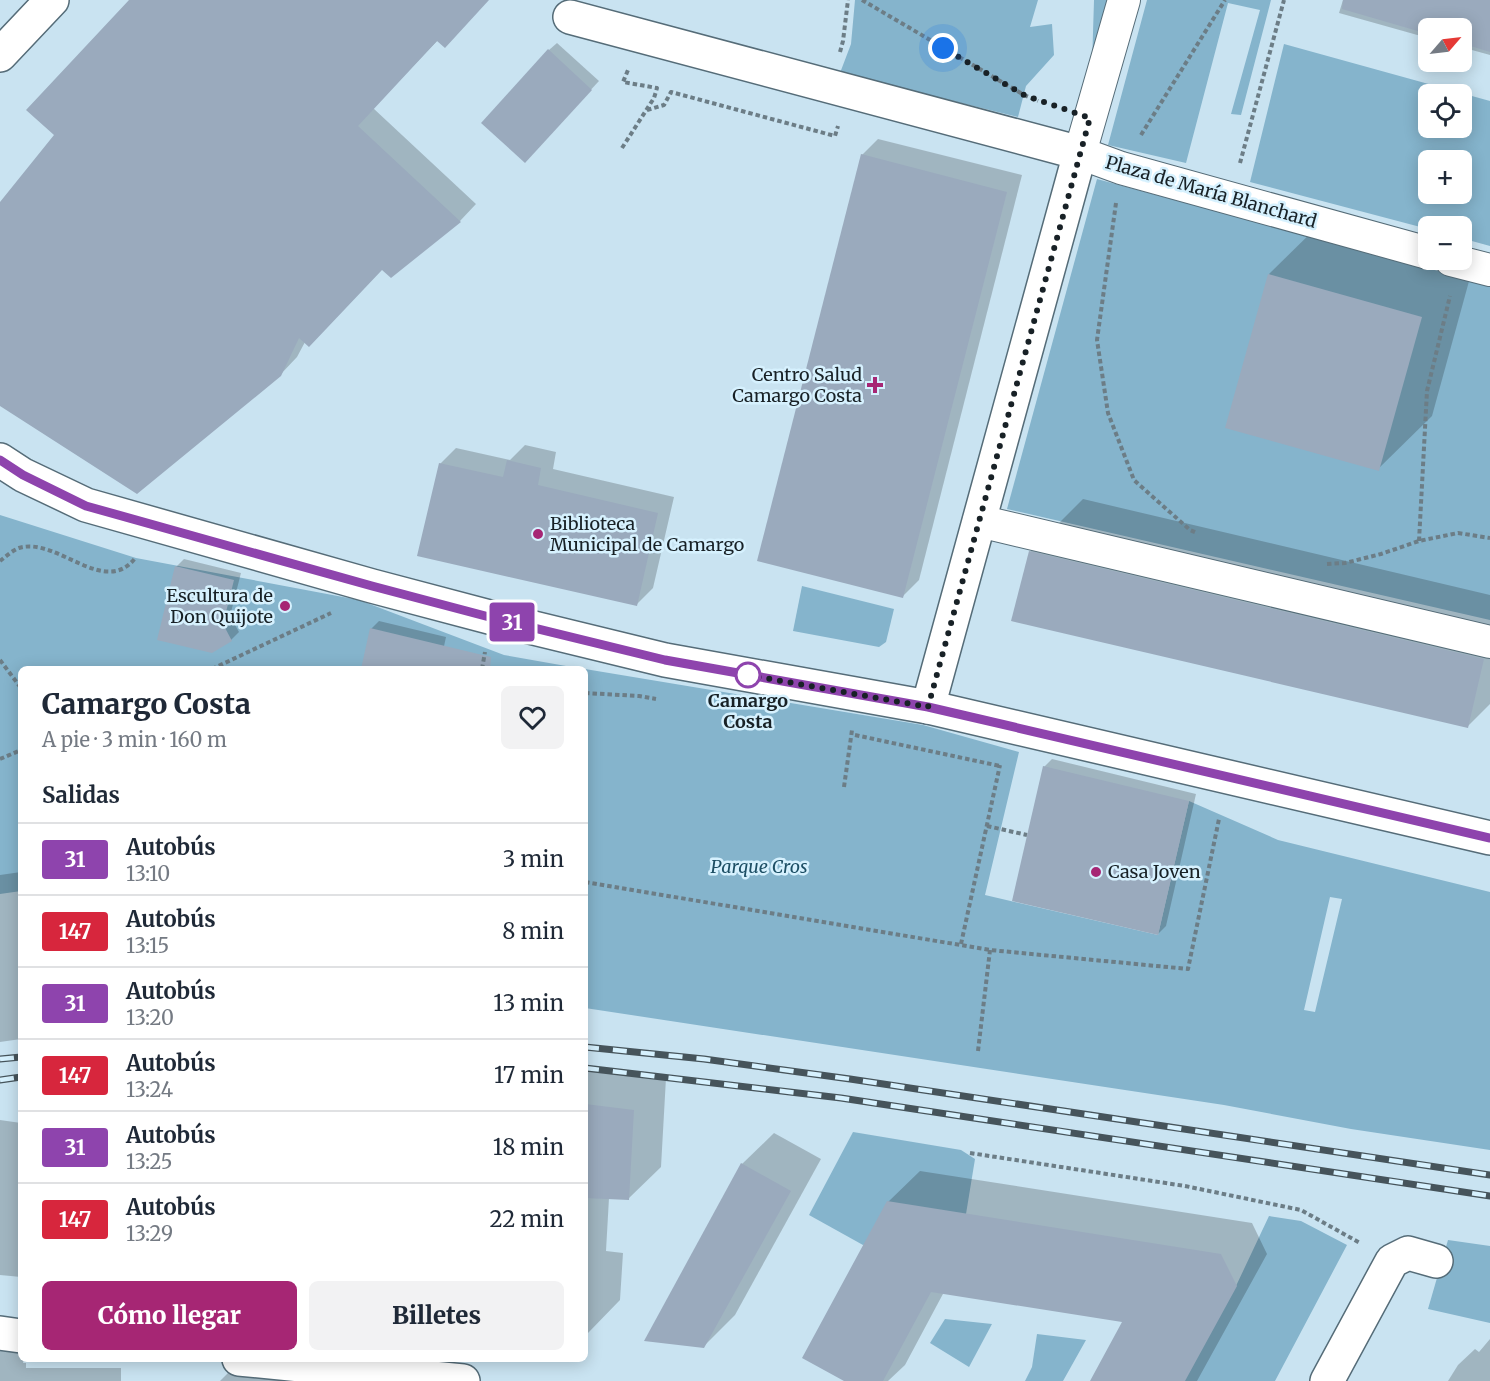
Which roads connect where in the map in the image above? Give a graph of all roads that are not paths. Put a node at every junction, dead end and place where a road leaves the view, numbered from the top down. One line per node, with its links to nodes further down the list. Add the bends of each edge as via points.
1 (52, 0): 4 (street)
2 (1124, 0): 5 (street)
3 (570, 17): 5 (street)
4 (0, 55)
5 (1080, 153): 6 (street, Plaza de María Blanchard, via 1121,168); 10 (street)
6 (1418, 250)
7 (1472, 265): 8 (street)
8 (1490, 270)
9 (0, 460): 12 (street, via 86,506 372,586 665,660)
10 (979, 520): 11 (street); 12 (street)
11 (1490, 642)
12 (928, 707): 13 (street)
13 (1490, 838)
14 (1436, 1261): 19 (street, via 1408,1253 1392,1261)
15 (0, 1333): 16 (street)
16 (18, 1336)
17 (269, 1362): 18 (street)
18 (446, 1380)
19 (1327, 1381)

